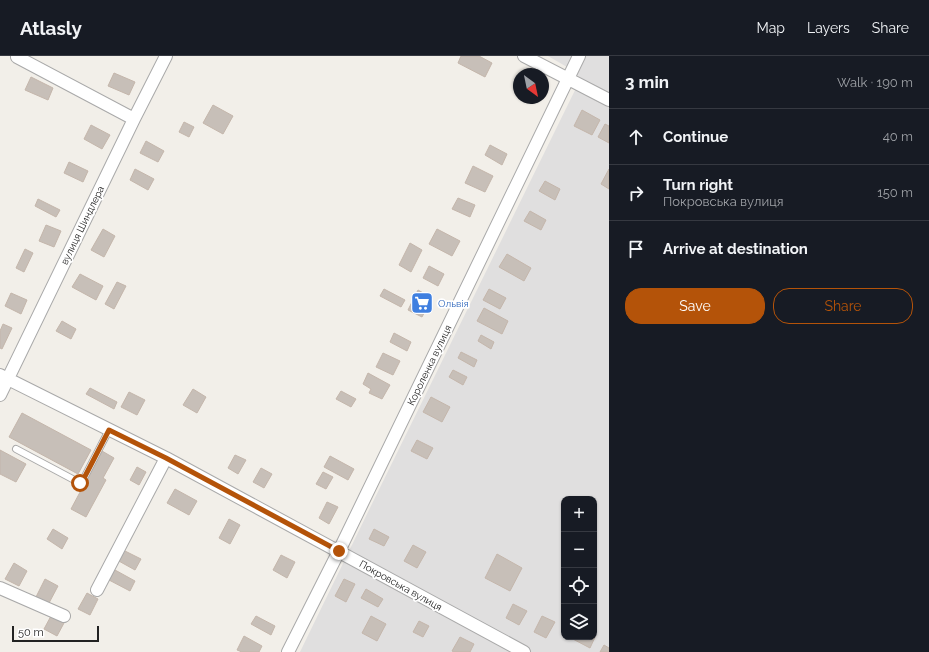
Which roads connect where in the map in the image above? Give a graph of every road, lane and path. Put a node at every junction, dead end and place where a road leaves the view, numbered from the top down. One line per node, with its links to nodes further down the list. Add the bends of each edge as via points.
1 (166, 56): 7 (street, вулиця Шиндлера)
2 (524, 56): 5 (street)
3 (580, 56): 5 (street, Короленка вулиця)
4 (17, 57): 7 (street)
5 (568, 79): 6 (street); 13 (street, Короленка вулиця)
6 (609, 100)
7 (134, 119): 8 (street, вулиця Шиндлера)
8 (4, 377): 9 (street, вулиця Шиндлера); 10 (street, Покровська вулиця)
9 (0, 395)
10 (109, 430): 11 (lane, via 80,483); 12 (street, Покровська вулиця)
11 (16, 448)
12 (166, 458): 13 (street, Покровська вулиця); 15 (street)
13 (339, 551): 17 (street, Короленка вулиця); 18 (street, Покровська вулиця)
14 (0, 588): 16 (street)
15 (97, 590)
16 (64, 616)
17 (288, 652)
18 (524, 652)

